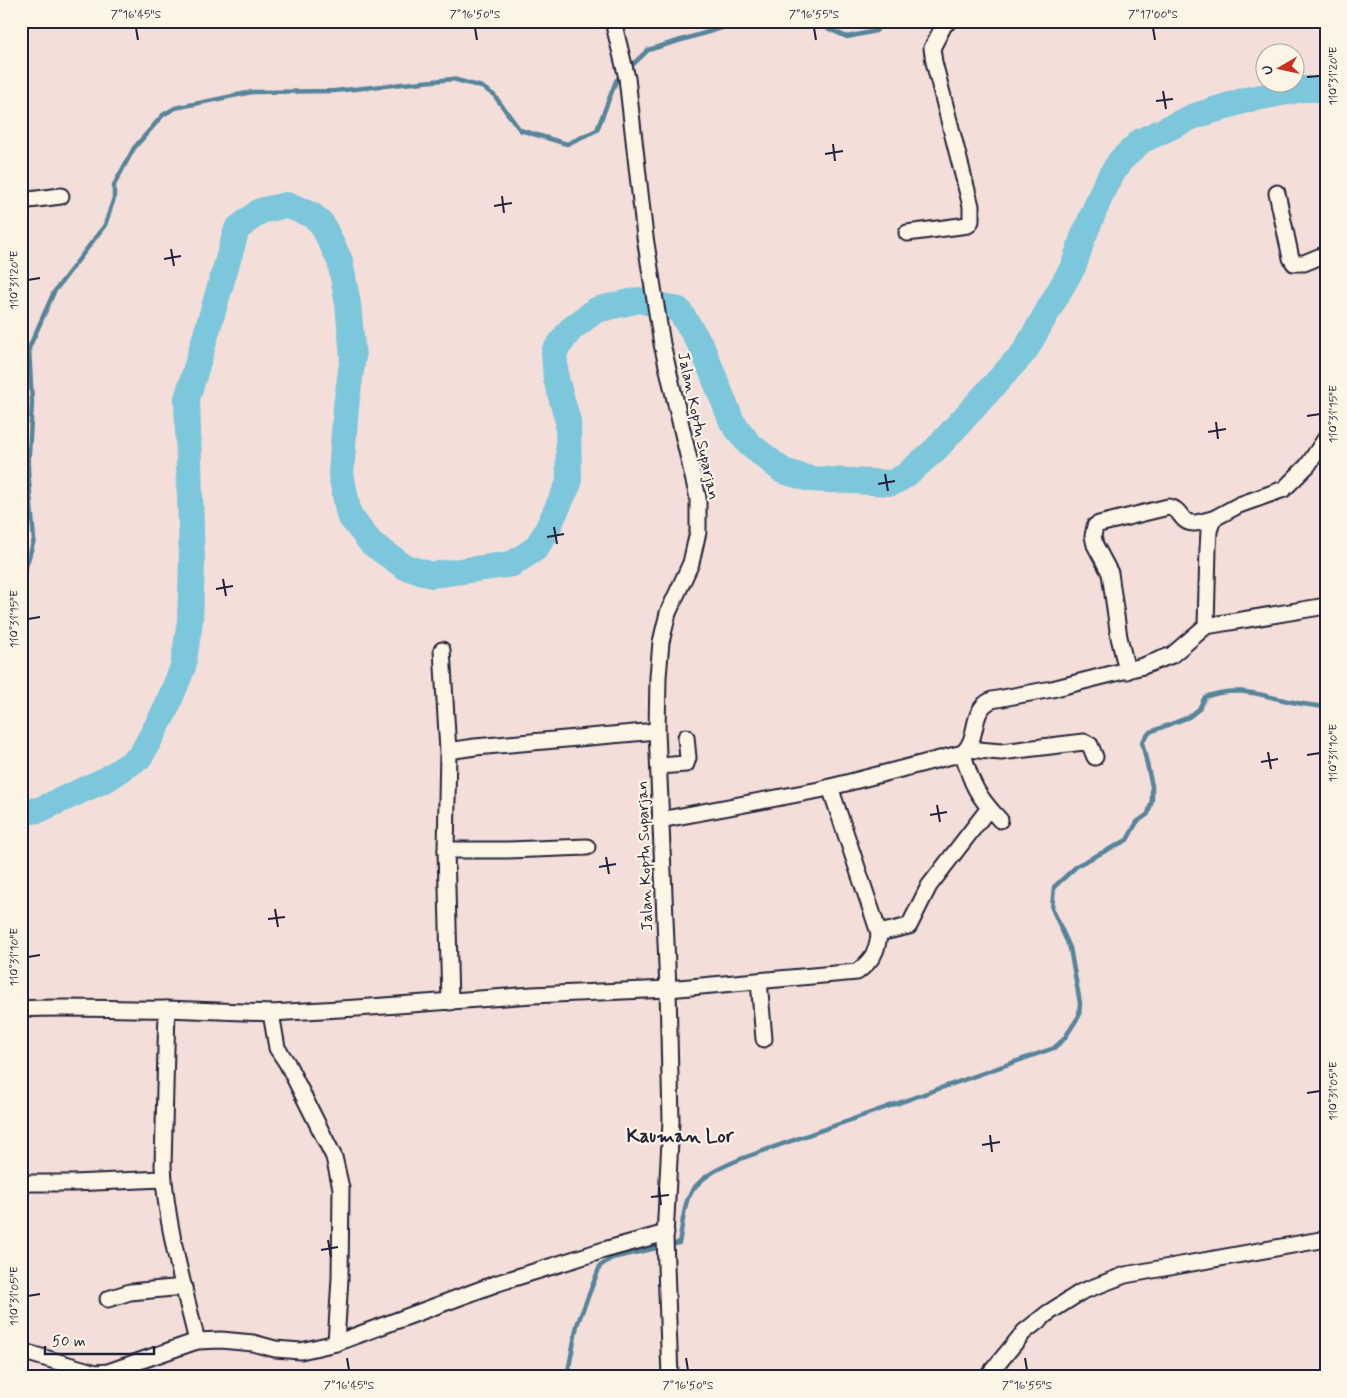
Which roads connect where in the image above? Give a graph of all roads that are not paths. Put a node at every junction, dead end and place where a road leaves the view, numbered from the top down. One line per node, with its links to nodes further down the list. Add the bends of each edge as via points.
1 (614, 21): 14 (street, Jalan Koptu Suparjan, via 627,78 662,344 698,498 698,532 691,562 668,613 661,642)
2 (949, 21): 6 (street, via 932,48 971,206 971,221 968,225)
3 (1277, 193): 7 (street, via 1290,258 1294,263 1304,263)
4 (61, 196): 5 (street)
5 (21, 201)
6 (907, 233)
7 (1326, 254)
8 (1326, 438): 9 (street, via 1308,465 1284,489 1239,505)
9 (1213, 519): 11 (street, via 1209,531); 13 (street, via 1190,522 1179,511 1168,507 1095,526 1095,545 1110,573)
10 (1326, 606): 11 (street)
11 (1206, 626): 13 (street, via 1172,655)
12 (442, 650): 16 (street)
13 (1127, 671): 17 (street, via 985,703 979,709)
14 (657, 731): 16 (street); 19 (street, Jalan Koptu Suparjan)
15 (686, 737): 19 (street, via 686,764)
16 (448, 751): 25 (street)
17 (965, 751): 18 (street, via 1000,752 1084,742 1090,745); 20 (street); 21 (street, via 969,776)
18 (1095, 757)
19 (659, 766): 22 (street, Jalan Koptu Suparjan)
20 (830, 787): 22 (street); 26 (street)
21 (989, 808): 23 (street); 26 (street, via 930,886 909,926)
22 (660, 820): 28 (street, Jalan Koptu Suparjan)
23 (1000, 820)
24 (587, 847): 25 (street)
25 (446, 850): 29 (street)
26 (879, 933): 27 (street, via 878,947 867,964 857,972)
27 (759, 981): 28 (street); 33 (street)
28 (668, 989): 29 (street); 36 (street, Jalan Koptu Suparjan, via 670,1122)
29 (450, 1002): 32 (street)
30 (21, 1009): 31 (street)
31 (167, 1009): 32 (street); 34 (street)
32 (271, 1013): 41 (street, via 277,1048 334,1157 341,1188)
33 (764, 1039)
34 (163, 1179): 35 (street); 38 (street)
35 (21, 1184)
36 (666, 1235): 41 (street, via 604,1250 498,1283); 43 (street, Jalan Koptu Suparjan)
37 (1326, 1239): 44 (street, via 1125,1275 1081,1292 1024,1332)
38 (184, 1287): 39 (street, via 130,1292); 40 (street)
39 (108, 1299)
40 (197, 1341): 41 (street, via 221,1340 301,1351); 42 (street, via 108,1372 96,1373)
41 (336, 1343)
42 (21, 1351)
43 (670, 1377)
44 (987, 1377)

